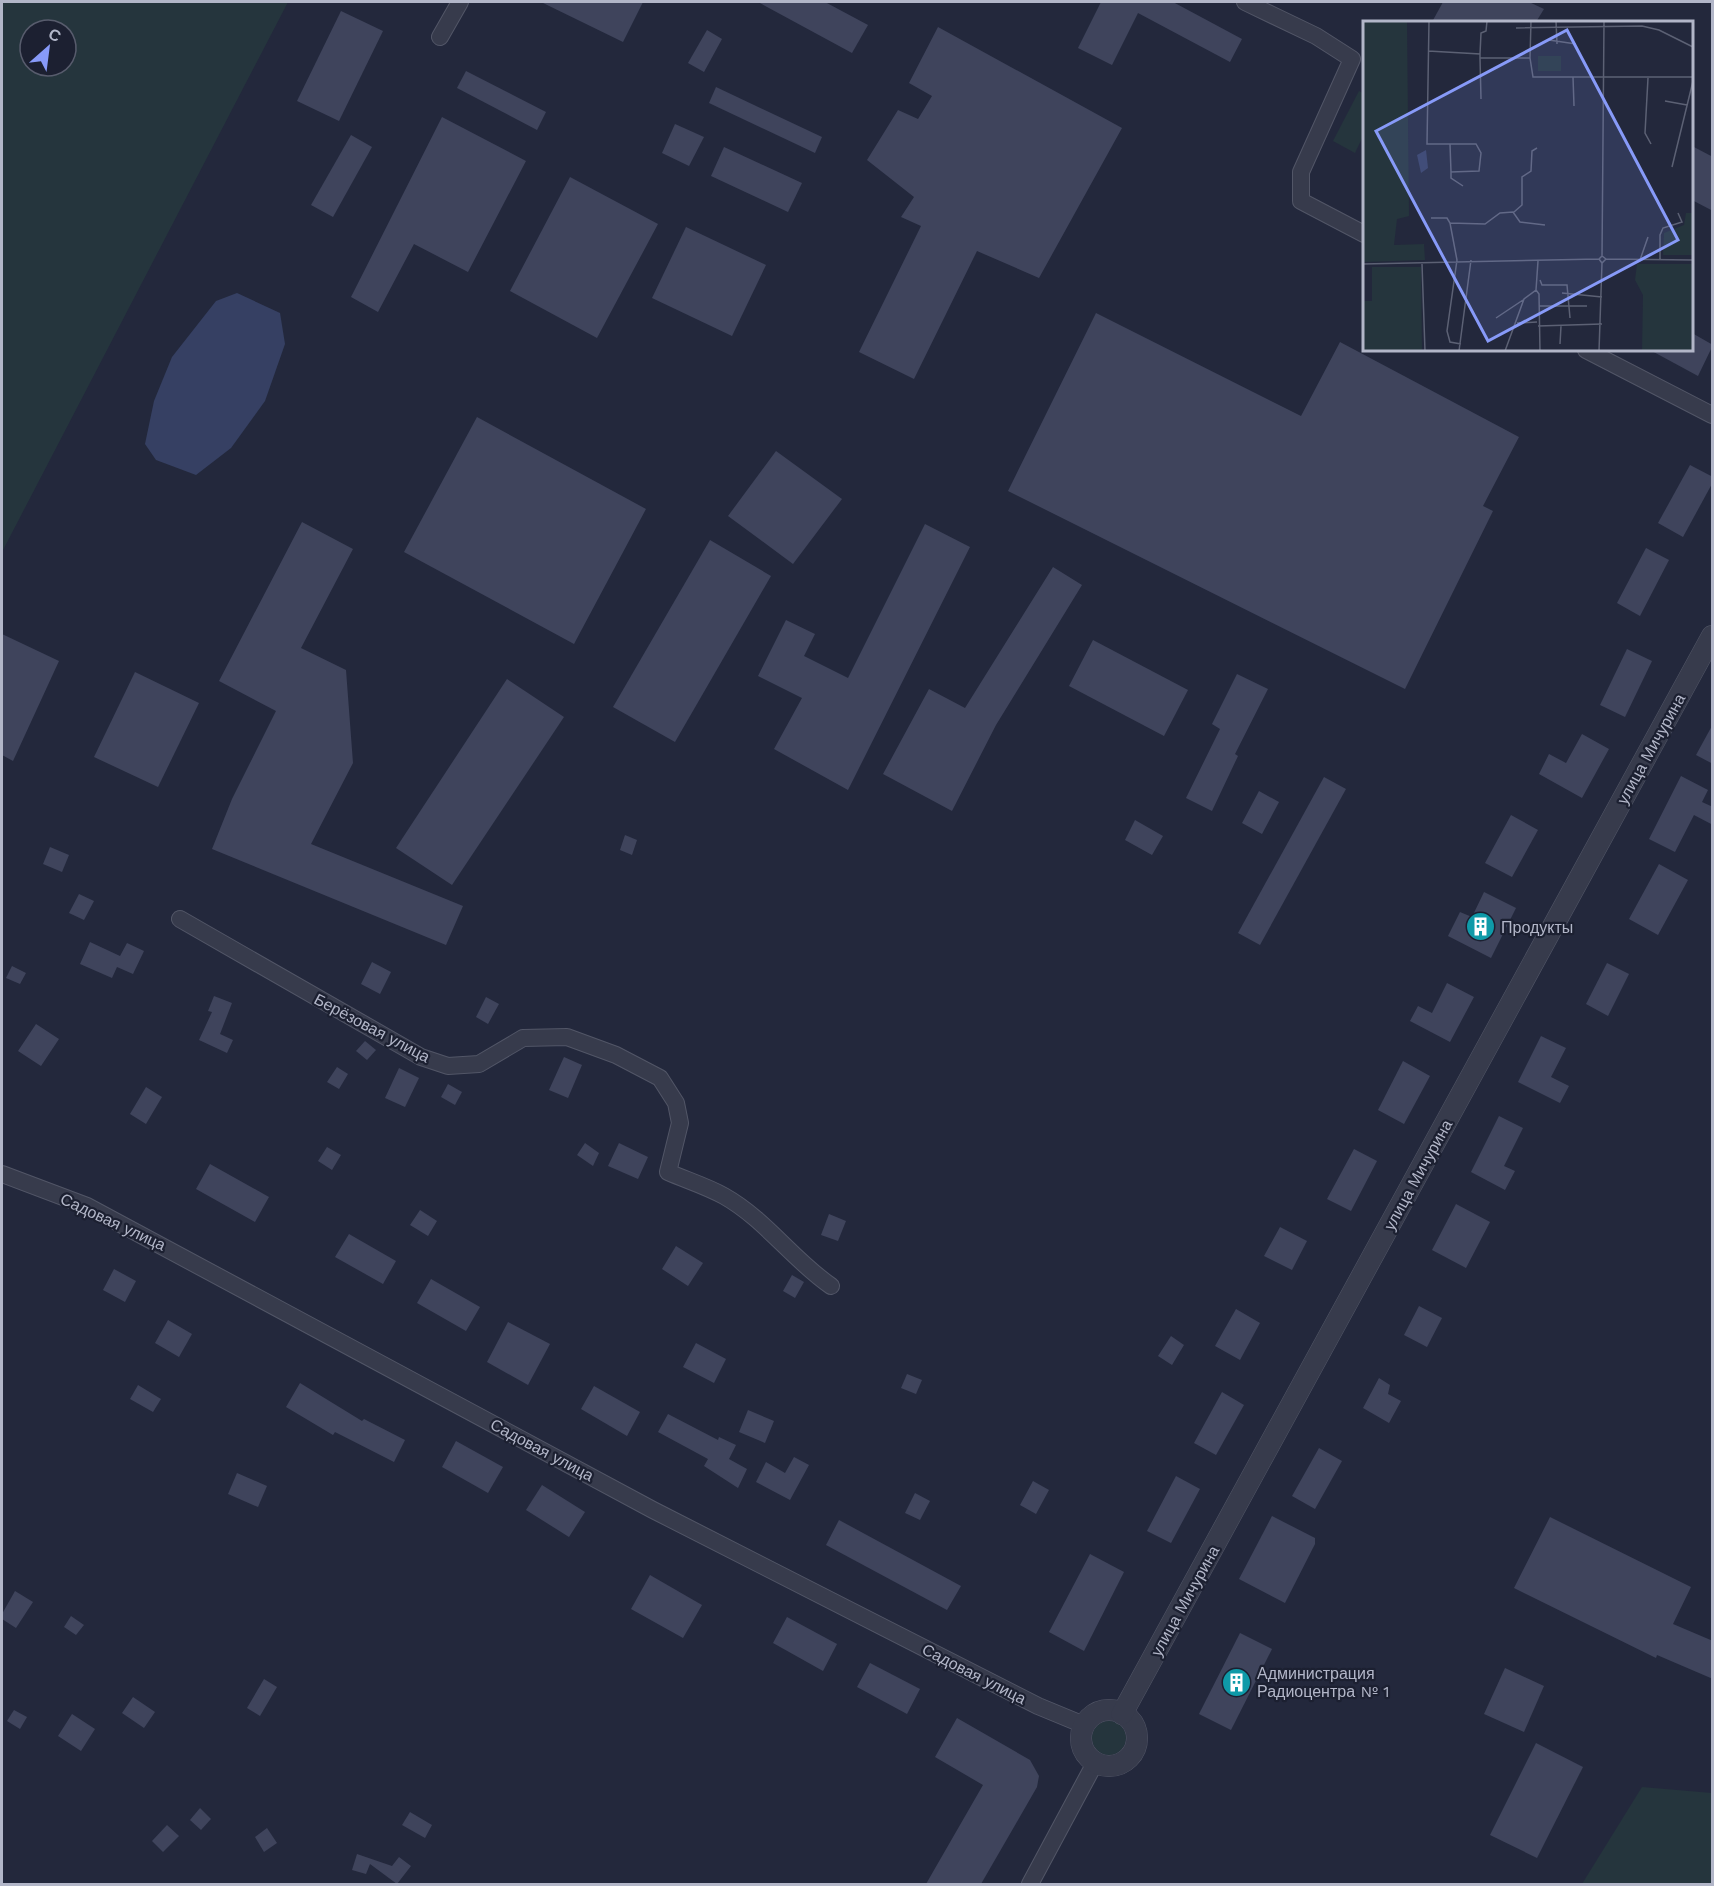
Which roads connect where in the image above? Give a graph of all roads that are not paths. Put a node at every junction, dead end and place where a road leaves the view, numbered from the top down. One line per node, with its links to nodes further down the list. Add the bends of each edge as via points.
1 (460, 2): 3 (street)
2 (1245, 2): 4 (street, via 1316,36 1353,59 1301,172 1301,201)
3 (440, 37)
4 (1363, 233)
5 (1588, 351): 6 (street)
6 (1713, 415)
7 (1713, 636): 11 (street, улица Мичурина)
8 (180, 920): 10 (street, Берёзовая улица, via 421,1057 448,1066 478,1064 522,1038 567,1037 616,1055 660,1078 676,1103 680,1123 668,1172 724,1196)
9 (2, 1174): 12 (street, Садовая улица, via 96,1210 663,1515 1038,1706)
10 (831, 1286)
11 (1122, 1714): 12 (street, via 1100,1712); 13 (street, via 1136,1730 1134,1752 1117,1765)
12 (1084, 1725): 13 (street, via 1082,1747)
13 (1095, 1763): 14 (street)
14 (1030, 1884)

